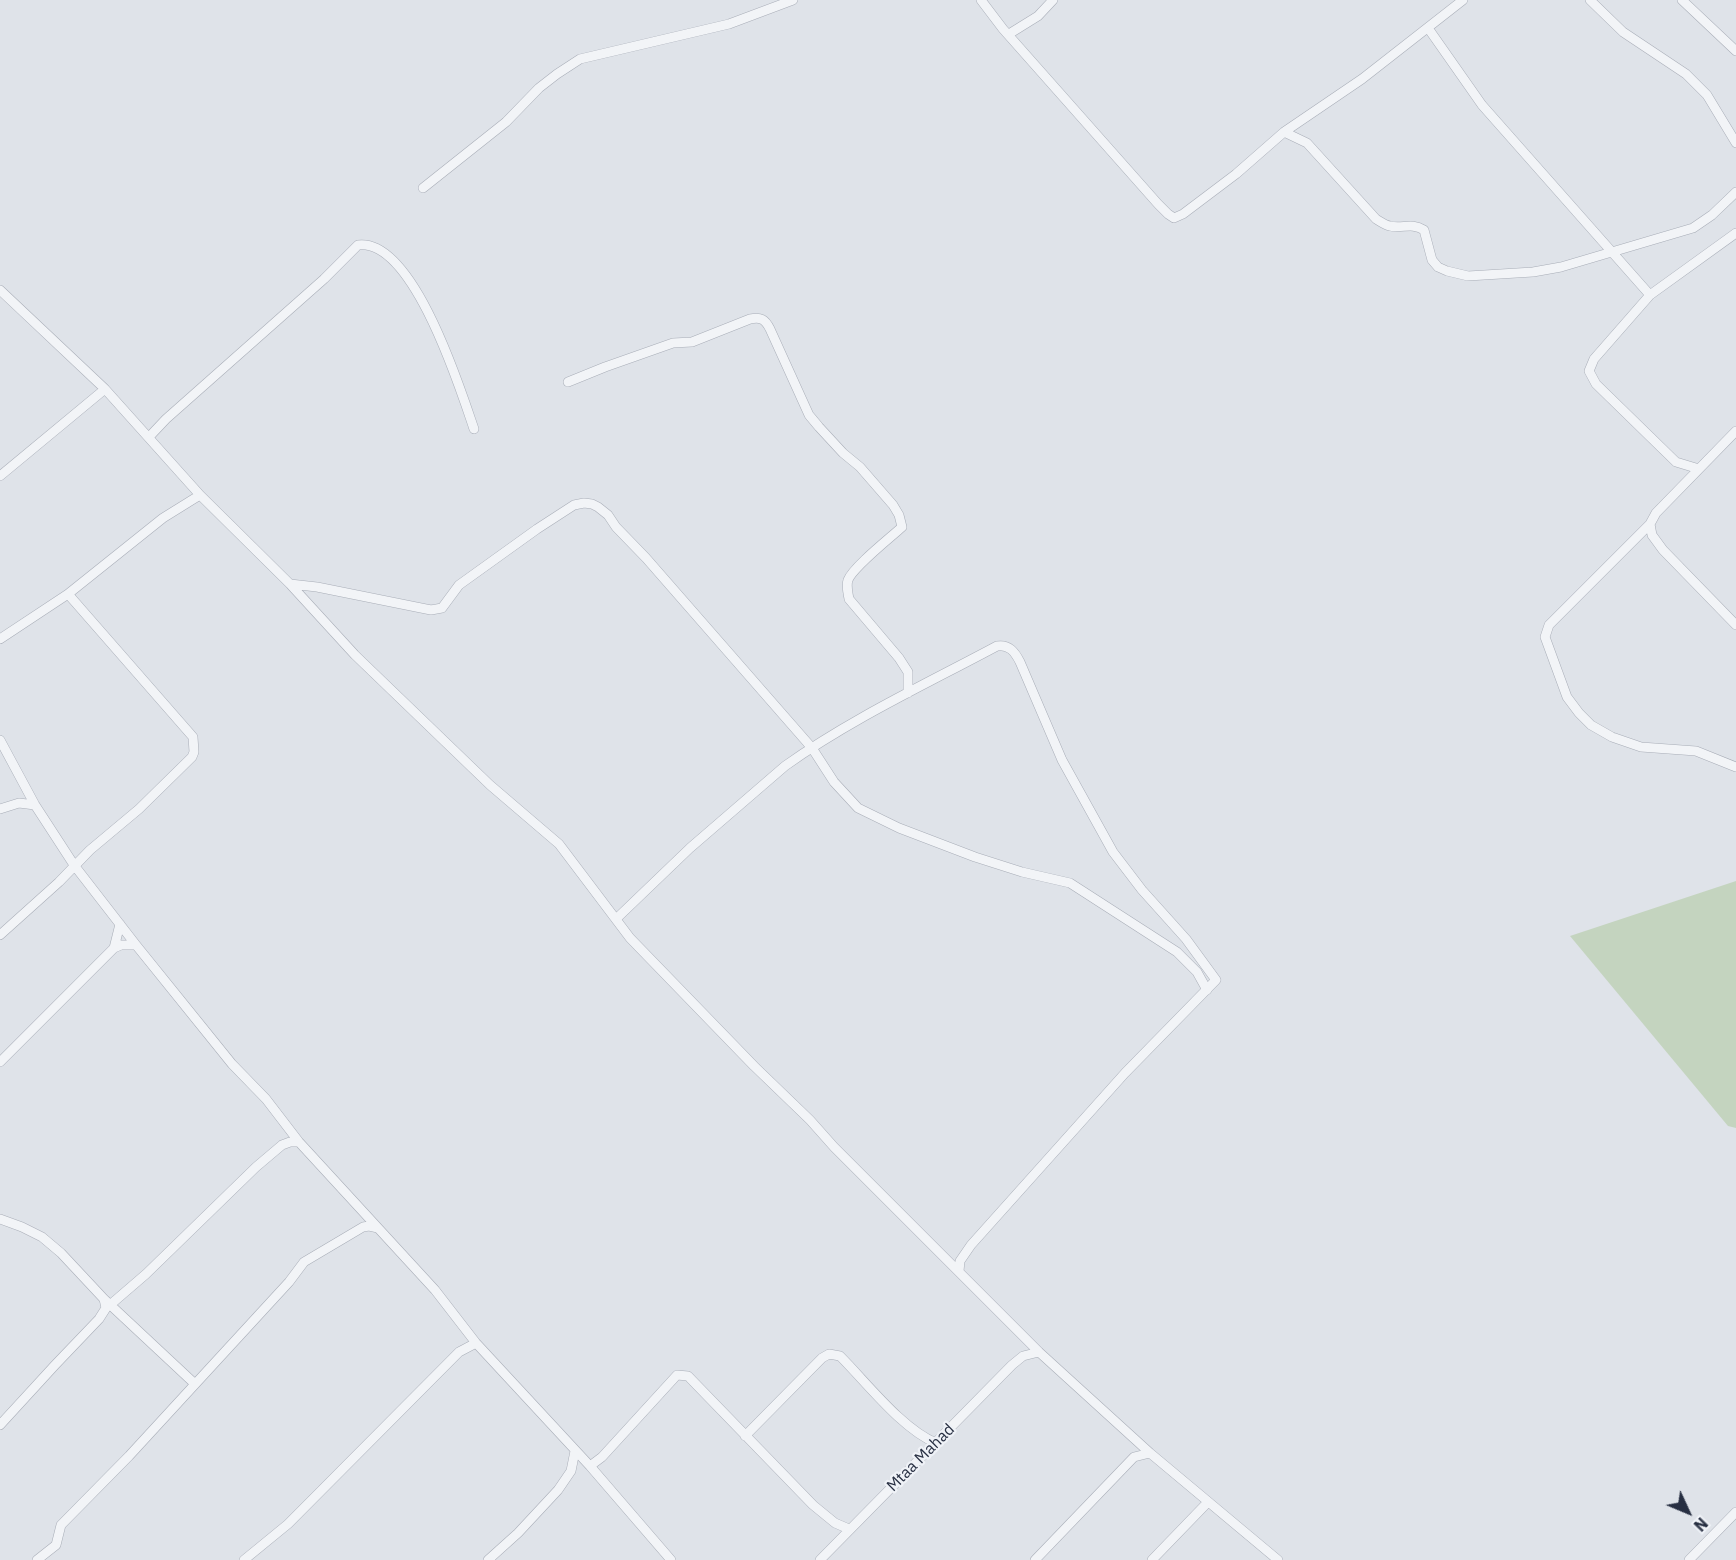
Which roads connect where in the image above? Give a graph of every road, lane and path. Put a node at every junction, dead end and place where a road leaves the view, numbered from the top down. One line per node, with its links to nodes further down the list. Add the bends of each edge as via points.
1 (793, 0): 12 (street, via 729,24 580,59 556,74 506,122)
2 (981, 0): 8 (street)
3 (1053, 0): 8 (street, via 1038,16)
4 (1463, 0): 7 (street)
5 (1590, 0): 11 (street, via 1623,32 1686,74 1707,95)
6 (1682, 0): 9 (street)
7 (1428, 28): 10 (street); 15 (street, via 1482,105)
8 (1009, 33): 10 (street, via 1174,218 1236,174)
9 (1736, 51)
10 (1284, 132): 15 (street, via 1307,144 1376,219 1388,226 1425,230 1432,261 1447,272 1468,276 1533,272)
11 (1736, 143)
12 (423, 188)
13 (1736, 192): 15 (street, via 1693,228)
14 (1736, 233): 17 (street)
15 (1613, 252): 17 (street)
16 (0, 290): 18 (street)
17 (1650, 295): 24 (street, via 1594,359 1589,371 1596,384 1676,462)
18 (4, 301): 20 (street)
19 (568, 382): 34 (street, via 673,343 692,342 750,320 765,320 809,415 860,467 899,515 902,527 854,571 848,590 849,599)
20 (105, 389): 23 (street); 25 (street)
21 (474, 429): 23 (street, via 444,346 424,305 391,259 375,247 358,244)
22 (1736, 431): 24 (street)
23 (149, 437): 26 (street)
24 (1699, 469): 29 (street)
25 (0, 476)
26 (190, 484): 27 (street); 28 (street)
27 (200, 495): 28 (street); 30 (street)
28 (184, 504): 31 (street)
29 (1650, 524): 32 (street, via 1663,550); 41 (street, via 1549,625 1545,638 1555,668 1567,697 1591,725 1641,747 1696,751)
30 (290, 584): 39 (street, via 438,610 459,585 537,529 574,505 592,504 608,515); 45 (street, via 355,655 490,785 559,844)
31 (68, 594): 33 (street); 44 (street, via 195,743 192,757 140,809)
32 (1736, 625)
33 (0, 639)
34 (908, 672): 35 (street); 36 (street)
35 (928, 683): 36 (street); 50 (street, via 997,646 1005,646 1015,654 1062,760 1113,852 1216,980)
36 (908, 693): 38 (street)
37 (0, 740): 42 (street)
38 (824, 740): 39 (street); 40 (street)
39 (812, 748): 40 (street); 45 (street, via 785,766 699,840)
40 (819, 760): 50 (street, via 834,782 869,815 975,857 1071,883 1177,952)
41 (1736, 767)
42 (35, 806): 43 (street, via 19,803); 44 (street)
43 (0, 809)
44 (74, 865): 46 (street); 47 (street)
45 (616, 919): 57 (street, via 754,1066)
46 (120, 924): 48 (street); 49 (street)
47 (0, 935)
48 (136, 945): 49 (street); 52 (street)
49 (114, 948): 51 (street)
50 (1208, 990): 57 (street, via 1125,1073 986,1228 965,1253)
51 (0, 1062)
52 (299, 1142): 53 (street); 58 (street, via 282,1145 146,1274)
53 (367, 1215): 55 (street); 56 (street)
54 (0, 1219): 58 (street, via 42,1237)
55 (363, 1227): 56 (street); 65 (street, via 304,1262)
56 (378, 1228): 59 (street)
57 (959, 1271): 60 (street)
58 (107, 1302): 65 (street); 66 (street, via 99,1319)
59 (467, 1330): 61 (street); 62 (street)
60 (1023, 1336): 63 (street); 64 (street)
61 (476, 1343): 62 (street); 70 (street)
62 (464, 1349): 79 (street, via 288,1524)
63 (1039, 1352): 64 (street, Mtaa Mahad); 68 (street)
64 (1023, 1356): 69 (street, Mtaa Mahad)
65 (195, 1384): 78 (street, via 61,1525 56,1545)
66 (0, 1425)
67 (745, 1436): 69 (street, via 829,1354 840,1356 905,1424); 73 (street, via 688,1376 677,1375); 77 (street, via 813,1505)
68 (1131, 1436): 71 (street); 72 (street)
69 (936, 1443): 77 (street, Mtaa Mahad)
70 (575, 1451): 73 (street); 74 (street)
71 (1150, 1453): 72 (street); 75 (street)
72 (1134, 1457): 83 (street)
73 (591, 1467): 74 (street); 81 (street)
74 (571, 1471): 80 (street, via 518,1533)
75 (1208, 1502): 84 (street); 85 (street)
76 (1736, 1512): 86 (street)
77 (849, 1529): 82 (street, Mtaa Mahad)
78 (37, 1560)
79 (244, 1560)
80 (488, 1560)
81 (671, 1560)
82 (820, 1560)
83 (1035, 1560)
84 (1152, 1560)
85 (1278, 1560)
86 (1689, 1560)

